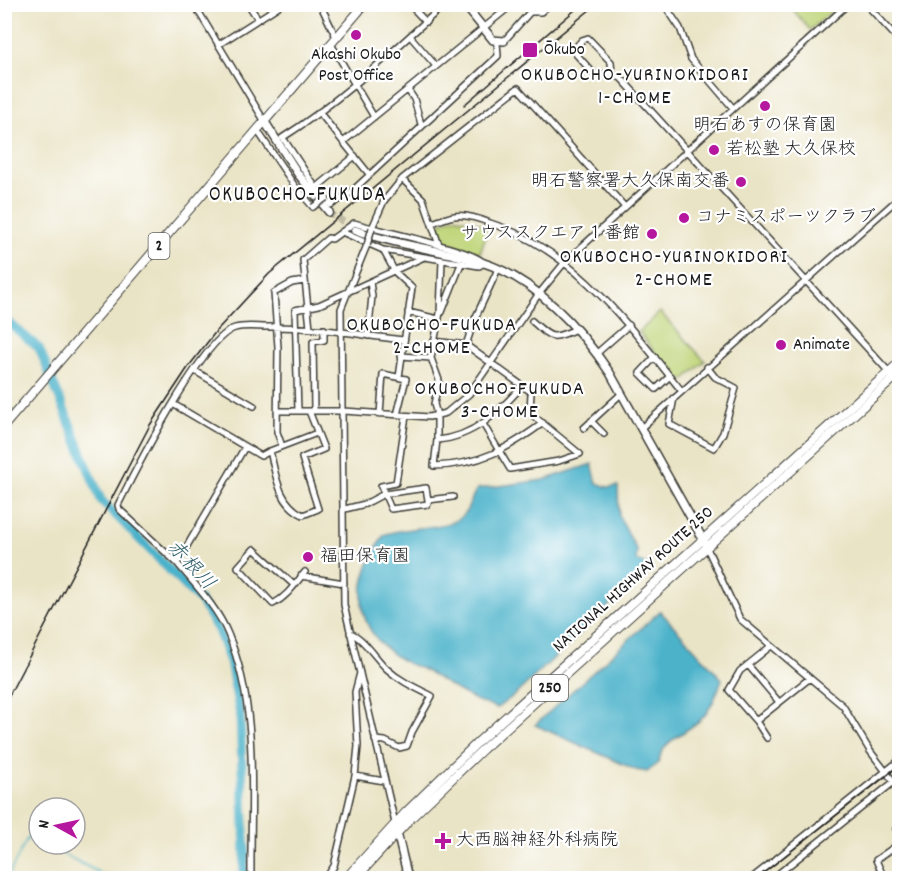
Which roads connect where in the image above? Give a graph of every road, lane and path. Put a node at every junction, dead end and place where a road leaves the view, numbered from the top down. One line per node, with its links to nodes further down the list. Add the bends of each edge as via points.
1 (194, 4): 24 (street)
2 (248, 4): 16 (street)
3 (282, 4): 16 (street)
4 (320, 4): 20 (street)
5 (365, 4): 20 (highway, 2)
6 (409, 4): 17 (street)
7 (445, 4): 17 (street)
8 (464, 4): 18 (main road)
9 (513, 4): 18 (street, via 494,22)
10 (526, 4): 15 (street)
11 (550, 4): 15 (street, via 541,12)
12 (664, 4): 29 (street, via 680,28 692,59)
13 (848, 4): 29 (street)
14 (866, 4): 22 (street)
15 (530, 12): 21 (street)
16 (258, 19): 24 (street)
17 (426, 22): 19 (street)
18 (482, 27): 21 (main road); 25 (street)
19 (410, 36): 25 (street); 27 (street)
20 (336, 37): 23 (highway, 2)
21 (500, 41): 33 (street, via 498,56)
22 (900, 41)
23 (331, 44): 27 (street); 32 (highway, 2)
24 (218, 45): 32 (street)
25 (436, 66): 28 (street)
26 (612, 74): 26 (street, via 611,62 588,38 579,42 576,54 594,74); 37 (street, via 621,78)
27 (354, 84): 30 (street); 31 (street)
28 (408, 90): 31 (street); 33 (street)
29 (733, 108): 37 (street)
30 (319, 112): 35 (street); 36 (street)
31 (374, 117): 36 (street)
32 (265, 122): 34 (highway, 2); 35 (main road)
33 (421, 124): 39 (street)
34 (257, 130): 42 (street, bridge, via 313,207); 108 (highway, 2)
35 (280, 140): 41 (street); 45 (main road, via 316,199)
36 (343, 142): 38 (street)
37 (688, 149): 44 (street); 60 (street)
38 (355, 156): 39 (street); 41 (street)
39 (369, 174): 45 (street)
40 (402, 179): 44 (street, via 518,88); 46 (street, via 423,199); 47 (street, via 384,201)
41 (316, 188): 42 (street)
42 (326, 198): 45 (street)
43 (899, 199): 60 (street)
44 (624, 206): 55 (street)
45 (330, 208)
46 (432, 223): 51 (street); 55 (street, via 456,215 484,221 533,241)
47 (372, 228): 49 (street, via 354,223); 50 (street, bridge); 51 (street)
48 (355, 230): 56 (main road)
49 (342, 232): 50 (street); 61 (street, via 328,238 303,260)
50 (367, 245): 52 (street); 63 (street)
51 (439, 245): 56 (street)
52 (383, 250): 53 (street); 59 (street)
53 (424, 257): 54 (street); 59 (street)
54 (442, 260): 57 (street); 67 (street)
55 (565, 262): 64 (street); 69 (street)
56 (484, 263): 57 (street); 58 (main road)
57 (461, 264): 67 (street)
58 (498, 269): 64 (main road); 79 (street)
59 (395, 272): 62 (street); 66 (street, via 412,288)
60 (806, 280): 86 (street); 90 (street)
61 (304, 281): 65 (street); 70 (street, via 274,293)
62 (370, 282): 63 (street); 76 (street)
63 (348, 291): 65 (street); 75 (street, via 341,309)
64 (538, 295): 74 (main road); 84 (street)
65 (306, 307): 71 (street, via 295,310); 72 (street)
66 (408, 312): 67 (street); 77 (street)
67 (439, 316): 78 (street)
68 (532, 321): 74 (street, via 550,338)
69 (629, 325): 80 (street); 82 (street)
70 (277, 327): 71 (street); 87 (street, via 233,328); 97 (street)
71 (297, 327): 72 (street); 98 (street)
72 (310, 328): 73 (street)
73 (324, 329): 75 (street); 99 (street, via 324,340 313,342)
74 (576, 329): 80 (main road)
75 (342, 331): 76 (street); 100 (street)
76 (368, 336): 77 (street)
77 (404, 340): 81 (street)
78 (434, 341): 79 (street); 83 (street)
79 (466, 345): 84 (street)
80 (597, 353): 93 (main road)
81 (401, 356): 83 (street); 89 (street)
82 (655, 357): 88 (street); 88 (street, via 640,373 656,388)
83 (431, 358): 104 (street, via 439,380 434,405)
84 (491, 362): 91 (street); 104 (street, via 461,402)
85 (900, 362): 90 (highway, NATIONAL HIGHWAY ROUTE 250 / 250)
86 (707, 367): 92 (street); 94 (street, via 715,377 736,388 723,433 714,448 669,424)
87 (195, 371): 95 (street); 96 (street)
88 (670, 376): 92 (street)
89 (399, 377): 101 (street, via 383,374); 102 (street, via 406,379)
90 (895, 377): 122 (highway, NATIONAL HIGHWAY ROUTE 250 / 250)
91 (522, 386): 106 (street, via 531,392 530,413); 107 (street)
92 (681, 390): 94 (street)
93 (621, 394): 105 (street); 110 (main road)
94 (674, 397): 110 (street)
95 (173, 404): 115 (street); 123 (street, via 118,505)
96 (254, 406)
97 (277, 411): 98 (street); 114 (street)
98 (298, 411): 99 (street)
99 (312, 411): 100 (street); 111 (street)
100 (344, 411): 101 (street); 121 (street)
101 (380, 414): 102 (street)
102 (398, 415): 103 (street)
103 (406, 416): 104 (street); 118 (street, via 396,483 381,486)
104 (437, 416): 113 (street)
105 (591, 421): 109 (street); 112 (street)
106 (543, 423): 117 (street); 117 (street, via 580,454 510,469)
107 (483, 424): 113 (street); 117 (street)
108 (4, 426)
109 (584, 428)
110 (640, 428): 122 (main road)
111 (317, 433): 114 (street); 116 (street, via 324,449 302,458 318,509 307,515 295,511 282,496)
112 (604, 434)
113 (437, 440): 117 (street, via 434,466 460,464)
114 (282, 446): 116 (street)
115 (245, 447): 116 (street, via 261,456); 123 (street)
116 (270, 451)
117 (500, 451)
118 (384, 494): 120 (street, via 426,488); 120 (street, via 391,509 428,504); 121 (street)
119 (453, 497): 120 (street)
120 (428, 500)
121 (345, 509): 124 (street)
122 (704, 543): 127 (street, via 740,619); 144 (highway, NATIONAL HIGHWAY ROUTE 250 / 250, via 470,749); 145 (highway, NATIONAL HIGHWAY ROUTE 250 / 250)
123 (177, 563): 147 (street, via 210,602 227,632 241,674 248,708)
124 (344, 583): 125 (street, via 303,574); 126 (street)
125 (294, 585): 125 (street, via 273,604 238,567 254,549)
126 (350, 633): 129 (street); 136 (street, via 358,635 370,653 399,679 432,696 407,746 399,748)
127 (771, 646): 128 (street); 130 (street)
128 (748, 665): 133 (street); 134 (street, via 729,690)
129 (360, 674): 131 (street); 132 (street)
130 (810, 678): 133 (street); 138 (street, via 843,706)
131 (364, 690): 132 (street); 136 (street)
132 (355, 692): 139 (street)
133 (779, 702): 134 (street)
134 (756, 722): 135 (street)
135 (767, 738)
136 (375, 740): 141 (street)
137 (900, 760): 138 (street)
138 (885, 772): 142 (street); 152 (street)
139 (356, 776): 141 (street); 148 (street, via 334,866)
140 (900, 777): 142 (street)
141 (384, 781): 144 (street)
142 (893, 783): 143 (street); 153 (street)
143 (900, 790)
144 (395, 823): 145 (main road); 149 (highway, NATIONAL HIGHWAY ROUTE 250 / 250)
145 (397, 832): 150 (highway, NATIONAL HIGHWAY ROUTE 250 / 250); 151 (main road)
146 (900, 843): 154 (street, via 876,860)
147 (251, 879)
148 (326, 879)
149 (346, 879)
150 (356, 879)
151 (408, 879)
152 (752, 879)
153 (773, 879)
154 (884, 879)

